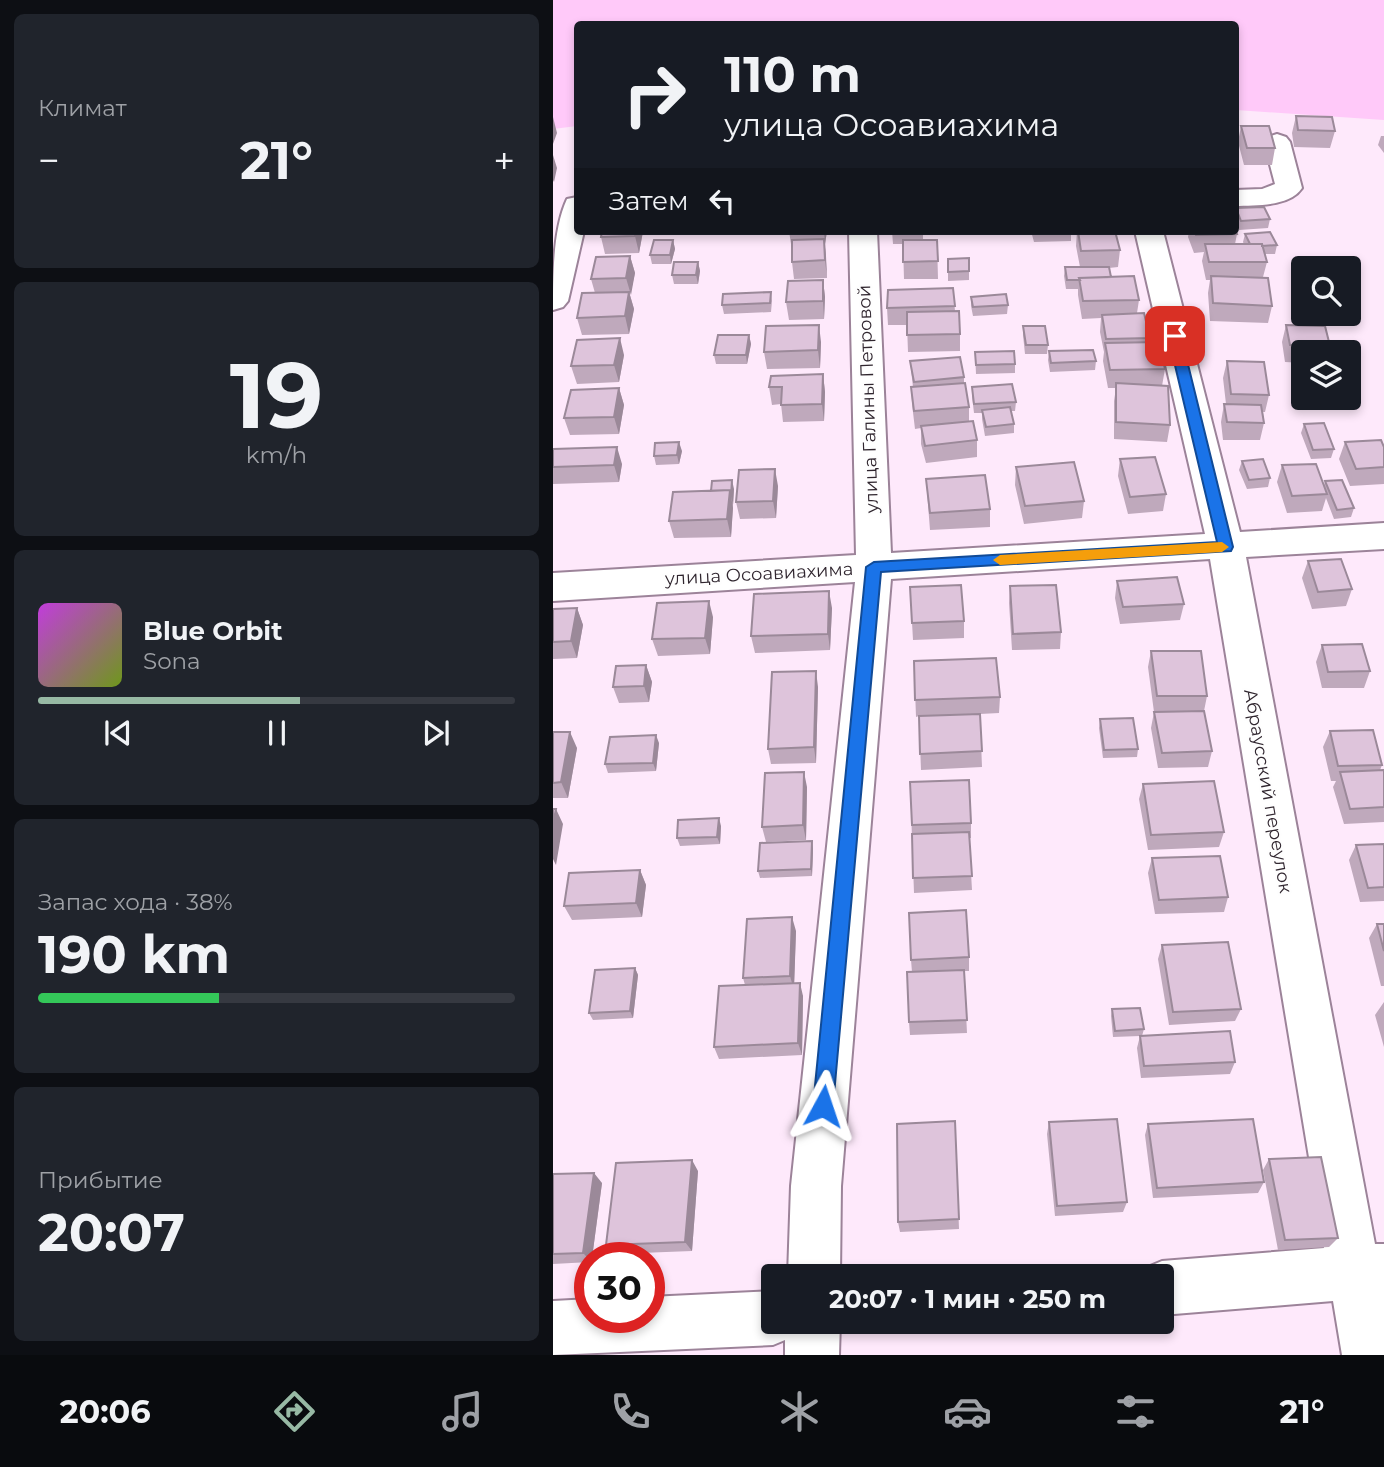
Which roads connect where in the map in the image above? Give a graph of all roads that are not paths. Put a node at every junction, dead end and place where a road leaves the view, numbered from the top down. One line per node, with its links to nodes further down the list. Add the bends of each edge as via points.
1 (1277, 142): 2 (street, via 1289,188 1266,198)
2 (1239, 198)
3 (574, 217): 6 (street)
4 (863, 235): 9 (street, улица Галины Петровой)
5 (1150, 235): 8 (street, Абраусский переулок)
6 (553, 301)
7 (1384, 536): 8 (street, улица Осоавиахима)
8 (1226, 547): 9 (street, улица Осоавиахима); 12 (street, Абраусский переулок)
9 (874, 567): 10 (street, улица Осоавиахима); 11 (street, улица Галины Петровой, via 816,1186)
10 (553, 587)
11 (814, 1264)
12 (1368, 1271): 13 (street); 18 (street, Абраусский переулок)
13 (1174, 1287)
14 (761, 1319): 15 (street)
15 (553, 1328)
16 (813, 1334): 17 (street)
17 (812, 1355)
18 (1369, 1355)

